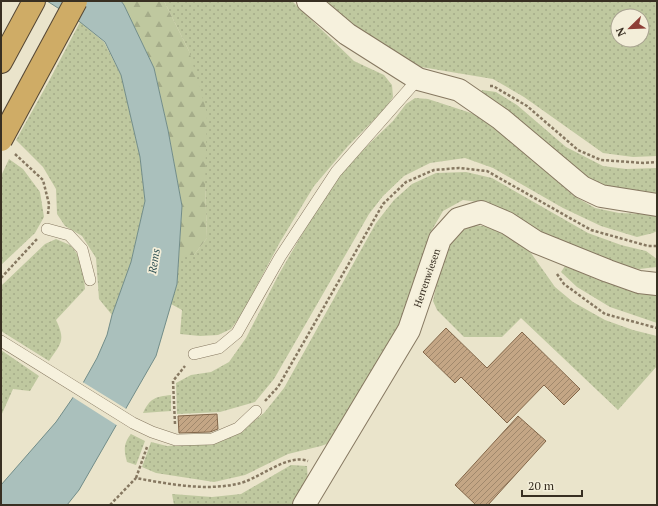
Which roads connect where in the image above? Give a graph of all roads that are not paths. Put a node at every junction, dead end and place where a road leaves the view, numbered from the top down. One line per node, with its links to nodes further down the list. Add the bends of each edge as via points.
1 (34, 1): 4 (highway)
2 (76, 1): 6 (highway, bridge)
3 (308, 1): 5 (street, via 347,34)
4 (1, 62)
5 (418, 79): 7 (street, via 459,90 501,119 582,187 601,196); 12 (lane, via 336,172 280,257 237,334 219,348)
6 (6, 144)
7 (657, 205)
8 (47, 229): 9 (lane, via 69,235 82,249)
9 (90, 280)
10 (657, 284): 14 (street, Herrenwiesen, via 639,282 536,242 507,223 481,212 458,219 440,239 409,330)
11 (1, 341): 13 (lane, via 133,423 176,440 212,439 238,428)
12 (194, 354)
13 (256, 412)
14 (304, 505)

